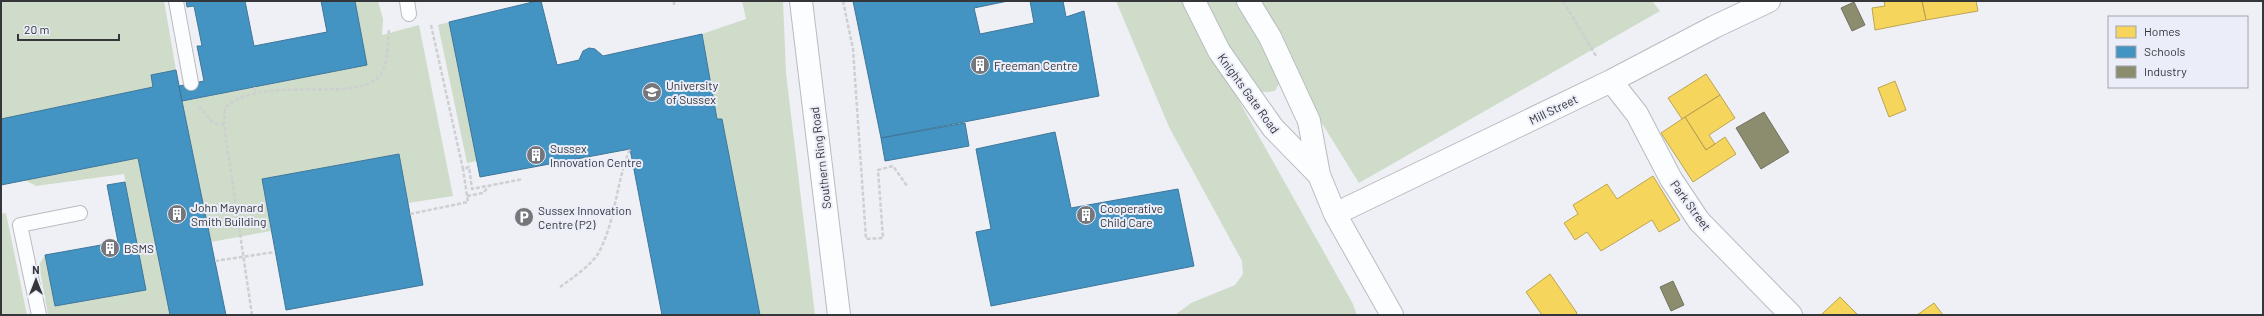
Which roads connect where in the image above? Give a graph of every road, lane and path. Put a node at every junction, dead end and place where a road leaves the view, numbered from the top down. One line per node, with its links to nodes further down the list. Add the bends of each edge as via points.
1 (176, 1): 13 (lane)
2 (674, 1): 9 (path)
3 (801, 1): 34 (street, Southern Ring Road)
4 (843, 1): 23 (path, via 852,49 866,239 883,238 878,170 893,166)
5 (1194, 1): 20 (street, Knights Gate Road, via 1219,51 1272,128)
6 (1248, 1): 20 (street, Knights Gate Road, via 1270,37 1308,121)
7 (1563, 1): 12 (path)
8 (1769, 1): 12 (street, Mill Street)
9 (674, 6)
10 (430, 18): 19 (path)
11 (390, 26): 15 (path, via 387,56 381,74 371,83 353,88)
12 (1611, 80): 27 (street, Mill Street); 36 (street, Park Street, via 1637,114 1671,179 1699,221)
13 (191, 83)
14 (255, 87): 15 (path)
15 (255, 92): 17 (path, via 233,100 225,108)
16 (198, 104): 17 (path, via 213,123)
17 (224, 125): 29 (path)
18 (630, 149): 31 (path, via 623,164 616,202 599,254)
19 (462, 169): 22 (path, via 469,167 472,189); 24 (path)
20 (1319, 175): 27 (street, Knights Gate Road)
21 (523, 179): 22 (path)
22 (489, 186): 24 (path, via 483,193)
23 (908, 186)
24 (467, 196): 26 (path, via 468,202)
25 (80, 213): 32 (lane, via 20,225)
26 (410, 214)
27 (1335, 214): 35 (street, Knights Gate Road)
28 (275, 252): 29 (path)
29 (245, 257): 30 (path); 33 (path)
30 (215, 261)
31 (560, 287)
32 (39, 315)
33 (252, 315)
34 (839, 315)
35 (1392, 315)
36 (1791, 315)

